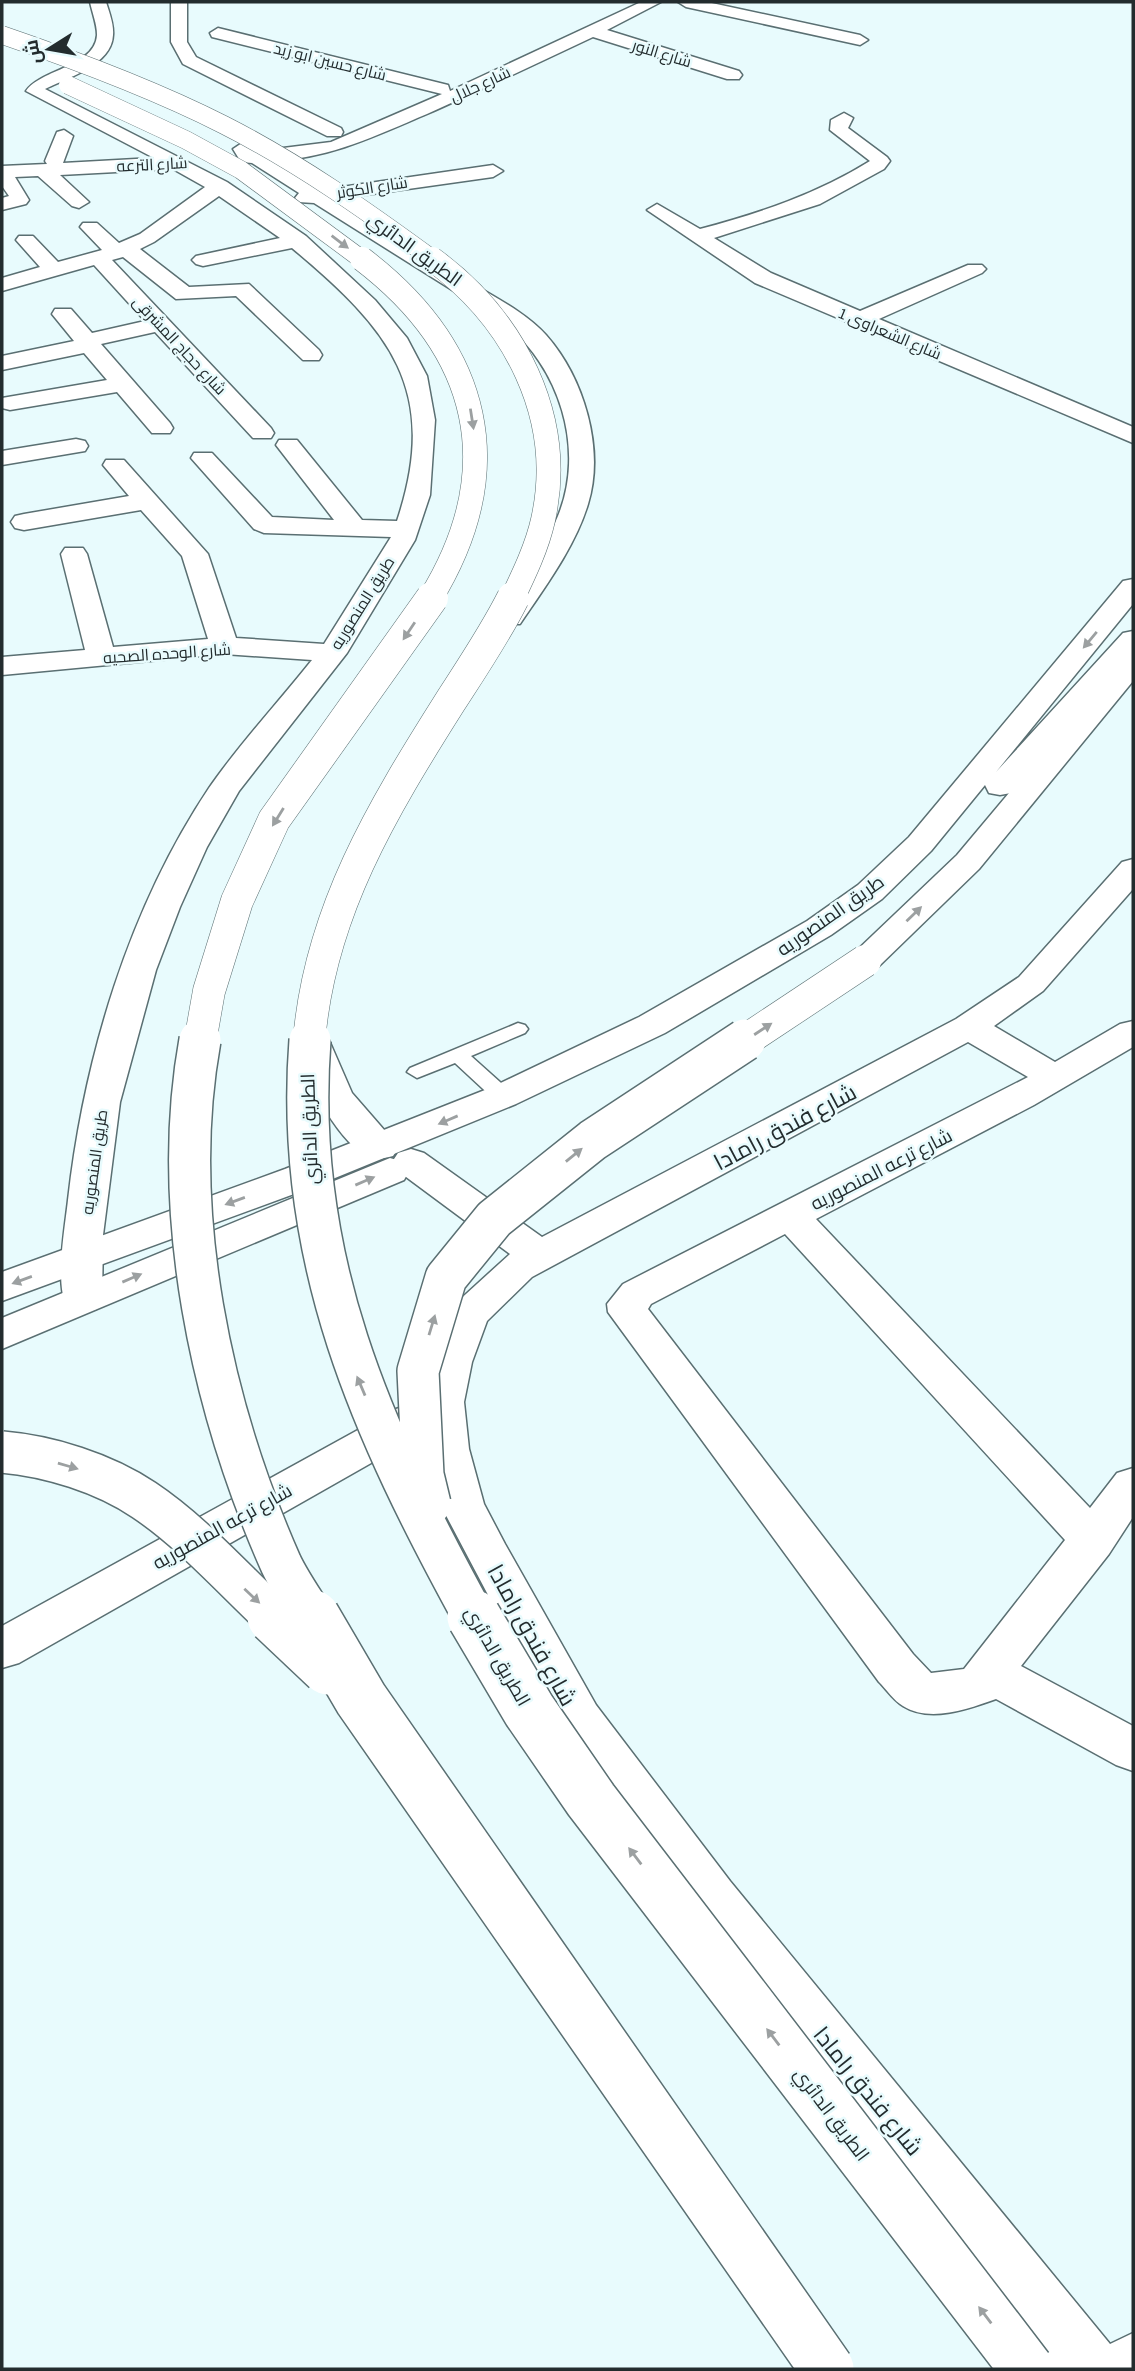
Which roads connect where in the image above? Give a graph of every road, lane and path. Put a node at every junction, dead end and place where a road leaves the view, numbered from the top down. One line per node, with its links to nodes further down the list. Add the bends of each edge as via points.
1 (98, 2): 20 (main road, طريق المنصوريه, via 106,37 103,45 86,62 35,91)
2 (179, 2): 16 (main road, via 179,42 190,60)
3 (686, 2): 9 (main road)
4 (631, 6): 5 (main road, شارع جلال); 6 (main road, شارع جلال); 10 (main road, شارع جلال)
5 (657, 9)
6 (591, 31): 11 (main road, شارع جلال); 13 (main road, شارع النور)
7 (218, 33): 14 (main road, شارع حسين ابو زيد)
8 (2, 35): 90 (main road, الطريق الدائري, one-way to 8, bridge, via 359,1382 329,1287 312,1196 305,1106 309,1027 324,952 347,882 377,819 505,613 529,564 544,517 549,473 547,432 537,393 500,324 474,294 442,266 298,166 180,104)
9 (860, 40)
10 (522, 51): 11 (main road); 14 (main road, شارع جلال)
11 (541, 55): 18 (main road, شارع جلال, via 337,146)
12 (2, 58): 93 (main road, الطريق الدائري, one-way to 93, bridge, via 186,140 241,170 382,274 413,303 442,341 461,377 473,418 476,464 469,512 455,552 432,597 274,820 237,901 209,991 191,1090 190,1193 204,1320 238,1448 282,1565)
13 (733, 75)
14 (442, 89): 16 (main road, شارع جلال)
15 (844, 118): 32 (main road, via 839,130 877,157 877,165 799,206)
16 (334, 132): 18 (main road, شارع جلال)
17 (64, 136): 22 (main road)
18 (295, 149): 19 (main road, شارع الترعه)
19 (249, 153): 20 (main road, شارع الترعه); 26 (main road)
20 (172, 159): 22 (main road, شارع الترعه); 25 (main road, طريق المنصوريه)
21 (2, 164): 22 (main road, شارع الترعه)
22 (49, 166): 24 (main road, شارع الترعه); 27 (main road)
23 (493, 171): 26 (main road, شارع الكوثر)
24 (2, 172): 28 (main road, via 19,196 19,200)
25 (220, 186): 29 (main road, طريق المنصوريه); 35 (main road, via 146,238)
26 (318, 196): 29 (main road, شارع الكوثر); 39 (main road)
27 (79, 202)
28 (2, 204)
29 (250, 207): 34 (main road, طريق المنصوريه)
30 (657, 210): 32 (main road, شارع الشعراوى 1)
31 (90, 227): 35 (main road)
32 (697, 236): 44 (main road, شارع الشعراوى 1, via 763,278)
33 (26, 240): 38 (main road)
34 (299, 240): 36 (main road); 41 (main road, طريق المنصوريه)
35 (113, 252): 38 (main road); 45 (main road, شارع حجاج المشرقى); 47 (main road, via 184,294 241,289)
36 (203, 260)
37 (975, 269): 44 (main road)
38 (54, 270): 40 (main road)
39 (440, 273): 41 (main road); 79 (main road, via 510,317 542,344 573,406 580,477 576,503 560,535 418,767 367,862 313,1010 318,1067 332,1095 353,1122)
40 (6, 284): 42 (main road)
41 (353, 290): 62 (main road, طريق المنصوريه, via 386,325 419,384 424,421 422,459)
42 (31, 302)
43 (63, 314): 46 (main road)
44 (859, 320): 53 (main road, شارع الشعراوى 1)
45 (160, 324): 46 (main road); 52 (main road, شارع حجاج المشرقى)
46 (88, 343): 48 (main road); 49 (main road)
47 (311, 355)
48 (2, 363)
49 (123, 384): 50 (main road); 51 (main road)
50 (10, 403)
51 (161, 428)
52 (262, 433)
53 (1133, 436)
54 (288, 445): 61 (main road)
55 (76, 446): 56 (main road)
56 (2, 458)
57 (203, 458): 61 (main road, via 263,523 287,529)
58 (115, 465): 59 (main road)
59 (148, 501): 60 (main road); 66 (main road, via 195,554)
60 (24, 523)
61 (355, 528): 62 (main road)
62 (408, 529): 67 (main road, طريق المنصوريه)
63 (74, 554): 68 (main road)
64 (1133, 587): 78 (main road, طريق المنصوريه, one-way to 78, via 920,844 870,892 720,988)
65 (1133, 639): 78 (main road, طريق المنصوريه, via 937,856 861,923 716,1012)
66 (224, 646): 67 (main road, شارع الوحده الصحيه); 68 (main road, شارع الوحده الصحيه)
67 (332, 653): 82 (main road, طريق المنصوريه, via 224,790 175,878 130,994 96,1132)
68 (101, 657): 70 (main road, شارع الوحده الصحيه)
69 (1133, 663): 90 (main road, one-way to 69, bridge, via 423,1475 418,1371 446,1278 494,1219 593,1140 865,961 968,862)
70 (2, 666)
71 (1133, 869): 72 (main road, via 1031,984)
72 (970, 1027): 77 (main road); 81 (main road, شارع فندق رامادا)
73 (518, 1029): 75 (lane)
74 (1133, 1032): 77 (main road, شارع ترعه المنصوريه)
75 (457, 1055): 76 (lane); 78 (lane)
76 (417, 1072)
77 (1055, 1078): 80 (main road, شارع ترعه المنصوريه)
78 (512, 1105): 79 (main road, طريق المنصوريه)
79 (396, 1154): 81 (main road); 82 (main road, طريق المنصوريه, one-way to 82); 84 (main road, طريق المنصوريه, one-way to 79)
80 (791, 1216): 89 (main road); 92 (main road, شارع ترعه المنصوريه, via 638,1294 627,1304 628,1312 896,1668 919,1692 943,1694 979,1685)
81 (540, 1255): 86 (main road, شارع فندق رامادا, via 518,1267 469,1314 451,1362)
82 (81, 1258): 83 (main road, طريق المنصوريه, one-way to 83); 84 (main road, طريق المنصوريه)
83 (2, 1287)
84 (82, 1299): 85 (main road, طريق المنصوريه)
85 (2, 1334)
86 (443, 1402): 91 (main road, شارع ترعه المنصوريه); 98 (main road, شارع فندق رامادا, via 447,1449 463,1504 579,1720 712,1898)
87 (2, 1451): 93 (main road, one-way to 93, bridge, via 88,1472 143,1499)
88 (1133, 1485): 89 (main road)
89 (1093, 1541): 92 (main road)
90 (444, 1561): 97 (main road, الطريق الدائري, one-way to 90, bridge, via 556,1750)
91 (2, 1649)
92 (989, 1672): 94 (main road)
93 (361, 1699): 96 (main road, الطريق الدائري, bridge)
94 (1133, 1750)
95 (1133, 2363): 99 (main road)
96 (827, 2369)
97 (1027, 2369)
98 (1091, 2369)
99 (1129, 2369)

